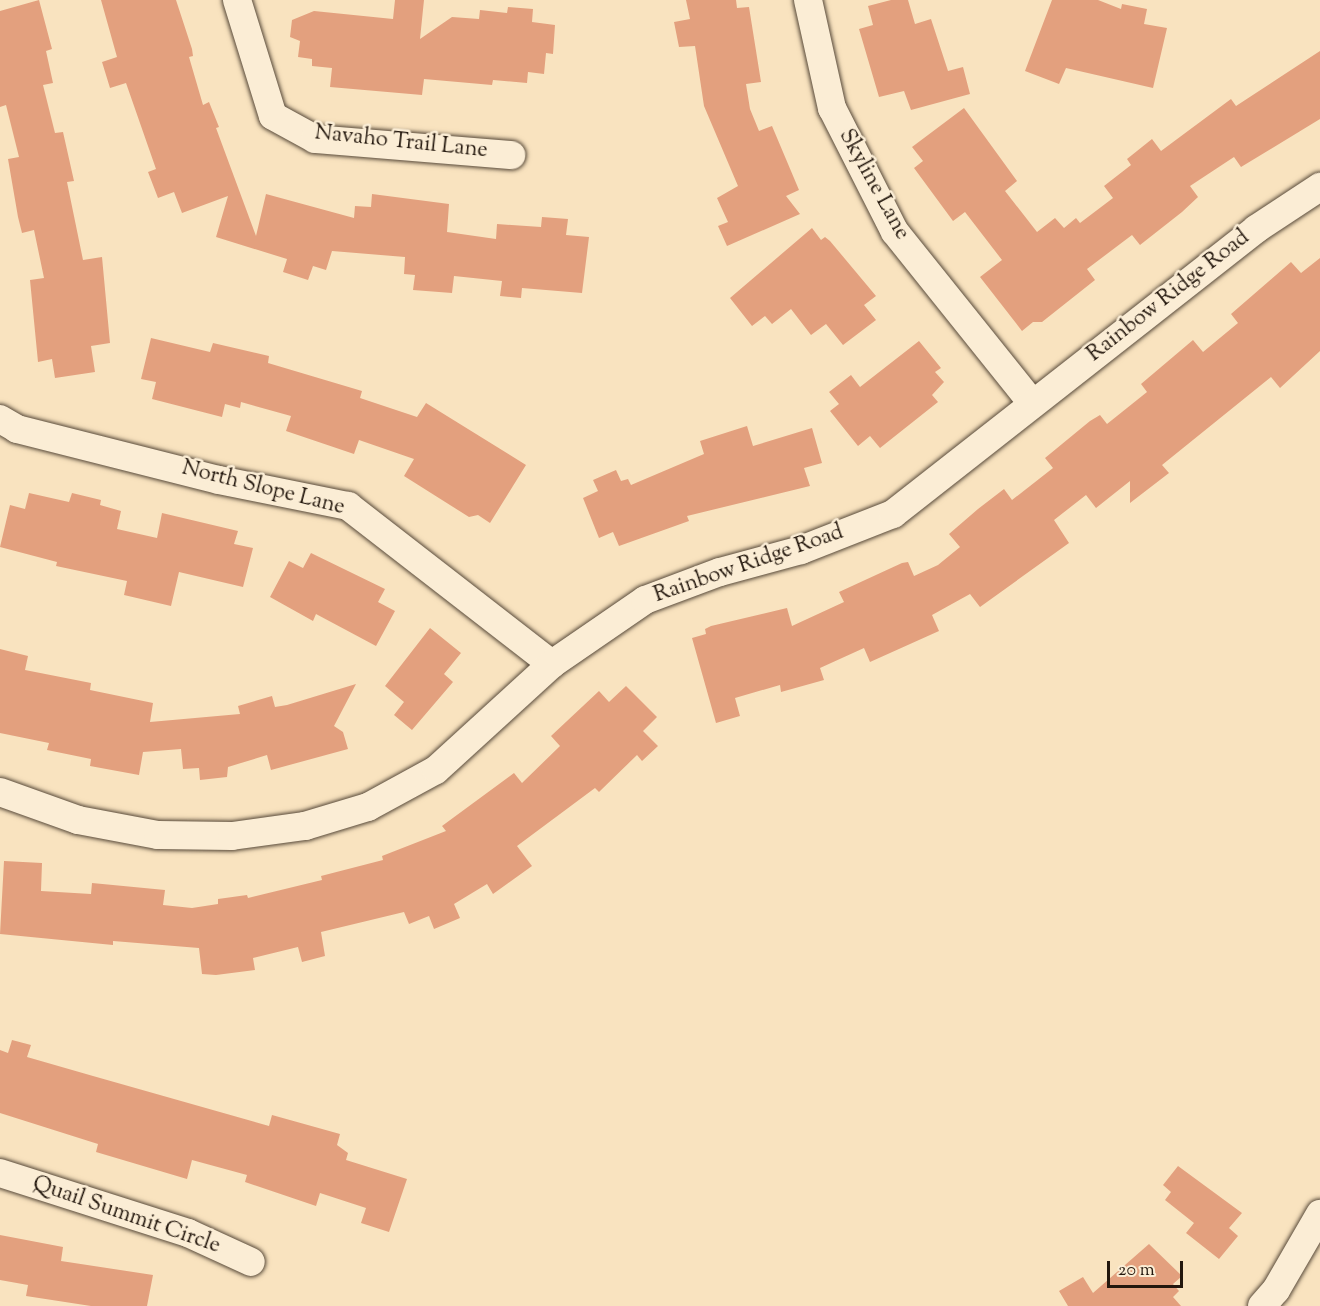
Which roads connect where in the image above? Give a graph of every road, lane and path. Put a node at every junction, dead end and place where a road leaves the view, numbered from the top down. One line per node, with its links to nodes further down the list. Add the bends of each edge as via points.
1 (237, 0): 3 (street, Navaho Trail Lane, via 273,116 315,139)
2 (808, 0): 5 (street, Skyline Lane, via 832,108 895,232)
3 (511, 155)
4 (1320, 187): 5 (street, Rainbow Ridge Road, via 1256,229)
5 (1032, 403): 7 (street, Rainbow Ridge Road, via 893,514 801,550 720,572 645,600)
6 (0, 419): 7 (street, North Slope Lane, via 17,429 219,480 348,506)
7 (552, 664): 8 (street, Rainbow Ridge Road, via 436,770 368,807 305,826 232,836 158,835 78,820)
8 (0, 792)
9 (0, 1173): 11 (street, Quail Summit Circle, via 188,1233)
10 (1320, 1214): 12 (street, via 1276,1290)
11 (251, 1262)
12 (1262, 1306)

